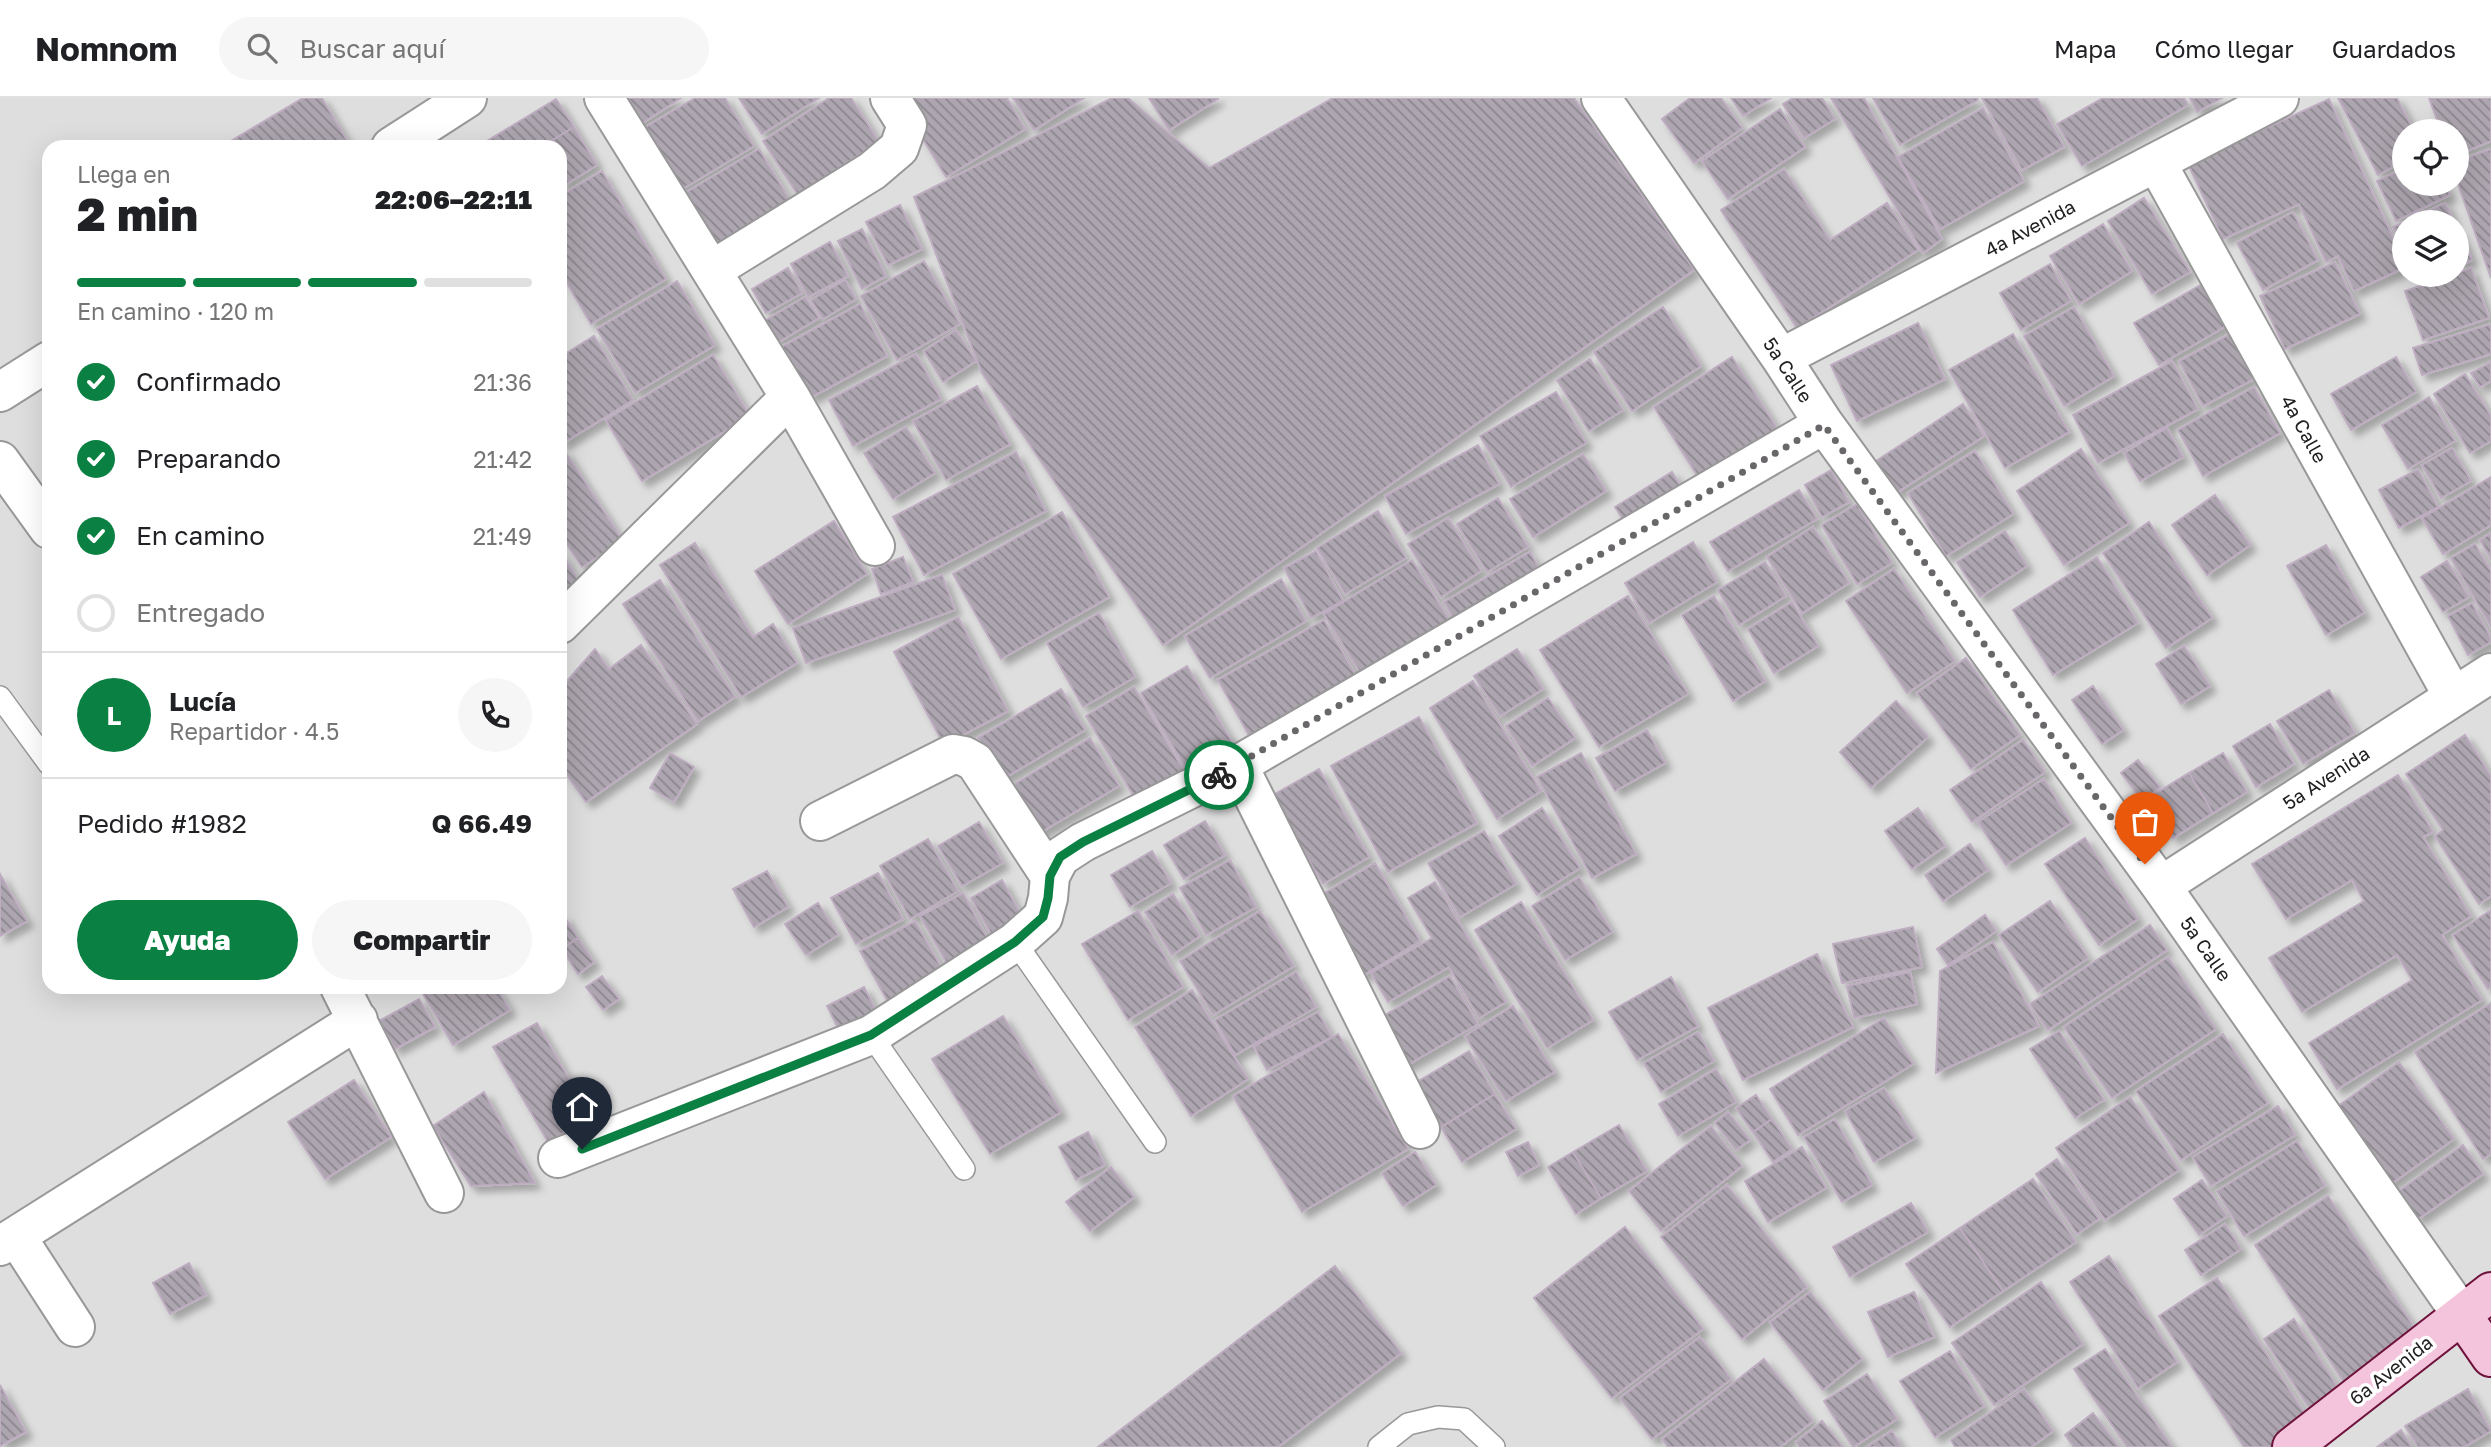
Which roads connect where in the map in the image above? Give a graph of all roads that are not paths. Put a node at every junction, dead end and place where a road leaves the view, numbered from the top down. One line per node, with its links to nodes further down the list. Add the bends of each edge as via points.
1 (467, 98): 6 (street)
2 (604, 98): 8 (street)
3 (890, 98): 8 (street, via 907,125 899,148 872,171)
4 (1601, 98): 9 (street, 5a Calle)
5 (2279, 98): 7 (street, 4a Avenida)
6 (402, 140)
7 (2156, 162): 9 (street, 4a Avenida); 19 (street, 4a Calle)
8 (712, 270): 12 (street)
9 (1781, 358): 13 (street, 5a Calle)
10 (42, 366): 11 (street)
11 (0, 393)
12 (790, 397): 16 (street); 17 (street)
13 (1824, 425): 22 (street); 25 (street, 5a Calle)
14 (0, 461): 15 (street)
15 (42, 519)
16 (876, 546)
17 (567, 617)
18 (2491, 673): 19 (street, 5a Avenida)
19 (2453, 696): 25 (street, 5a Avenida)
20 (0, 697): 21 (lane)
21 (42, 754)
22 (1238, 765): 24 (street, via 1083,842 1060,857); 29 (street)
23 (820, 821): 24 (street, via 953,754 964,756 975,762)
24 (1050, 876): 26 (street, via 1043,917)
25 (2161, 886): 35 (street, 5a Calle)
26 (1015, 942): 28 (street); 30 (lane)
27 (349, 1003): 33 (street); 34 (street)
28 (871, 1035): 31 (street); 32 (lane)
29 (1420, 1129)
30 (1155, 1142)
31 (558, 1158)
32 (964, 1169)
33 (444, 1193)
34 (8, 1241): 36 (street)
35 (2476, 1304): 37 (main road, 5a Calle); 40 (main road, 6a Avenida)
36 (75, 1327)
37 (2491, 1357)
38 (1379, 1447): 39 (lane, via 1408,1424 1438,1417 1464,1419)
39 (1494, 1447)
40 (2292, 1447)

